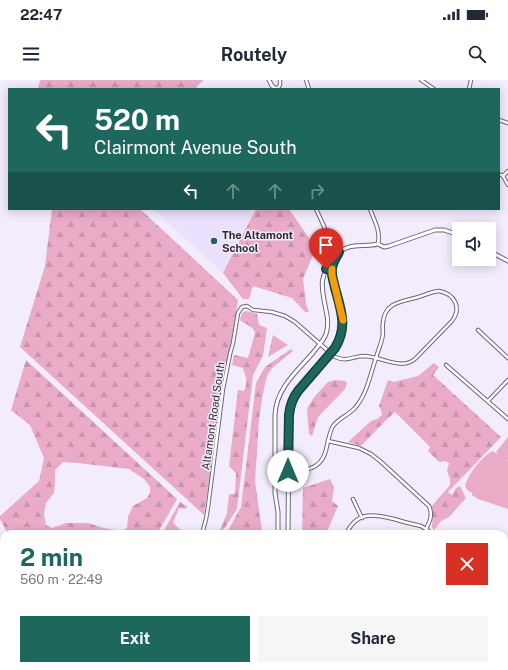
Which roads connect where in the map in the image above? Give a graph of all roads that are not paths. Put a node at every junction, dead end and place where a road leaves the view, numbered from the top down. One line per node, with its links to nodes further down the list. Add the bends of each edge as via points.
1 (269, 80): 4 (street)
2 (280, 80): 4 (street, via 280,85)
3 (421, 80): 5 (street)
4 (275, 88)
5 (433, 88)
6 (508, 171): 8 (street)
7 (500, 174): 8 (street)
8 (503, 176): 9 (street)
9 (508, 185)
10 (316, 210): 14 (street, via 334,248)
11 (370, 210): 13 (street, via 378,229)
12 (452, 233): 13 (street, via 435,230 389,246)
13 (378, 244): 14 (street, via 354,245)
14 (339, 252): 18 (street, via 326,269 321,284 328,323 327,333); 19 (street, via 332,272 343,324 339,340)
15 (496, 255): 16 (street)
16 (508, 261)
17 (478, 330): 21 (street)
18 (320, 345): 19 (street); 27 (street, via 286,384 275,406); 32 (street, Altamont Road South, via 285,316 253,310 247,306 242,307 238,313)
19 (330, 353): 20 (street, via 341,360 362,356); 28 (street, via 298,391 290,406)
20 (376, 358): 20 (street, via 383,334 383,319 391,306 433,292 445,293 452,297 456,304 454,319 414,360 402,364); 26 (street, via 362,398 352,411 334,424)
21 (508, 358)
22 (446, 365): 24 (street)
23 (508, 380): 24 (street)
24 (488, 401): 25 (street)
25 (508, 419)
26 (328, 441): 28 (street, via 324,456 316,466 306,470); 31 (street, via 359,448 380,461 429,506 431,516)
27 (274, 471): 28 (street); 33 (street)
28 (288, 471): 34 (street)
29 (352, 499): 30 (street)
30 (362, 518): 31 (street, via 380,516); 35 (street)
31 (426, 529)
32 (203, 530)
33 (278, 530)
34 (288, 530)
35 (348, 530)

